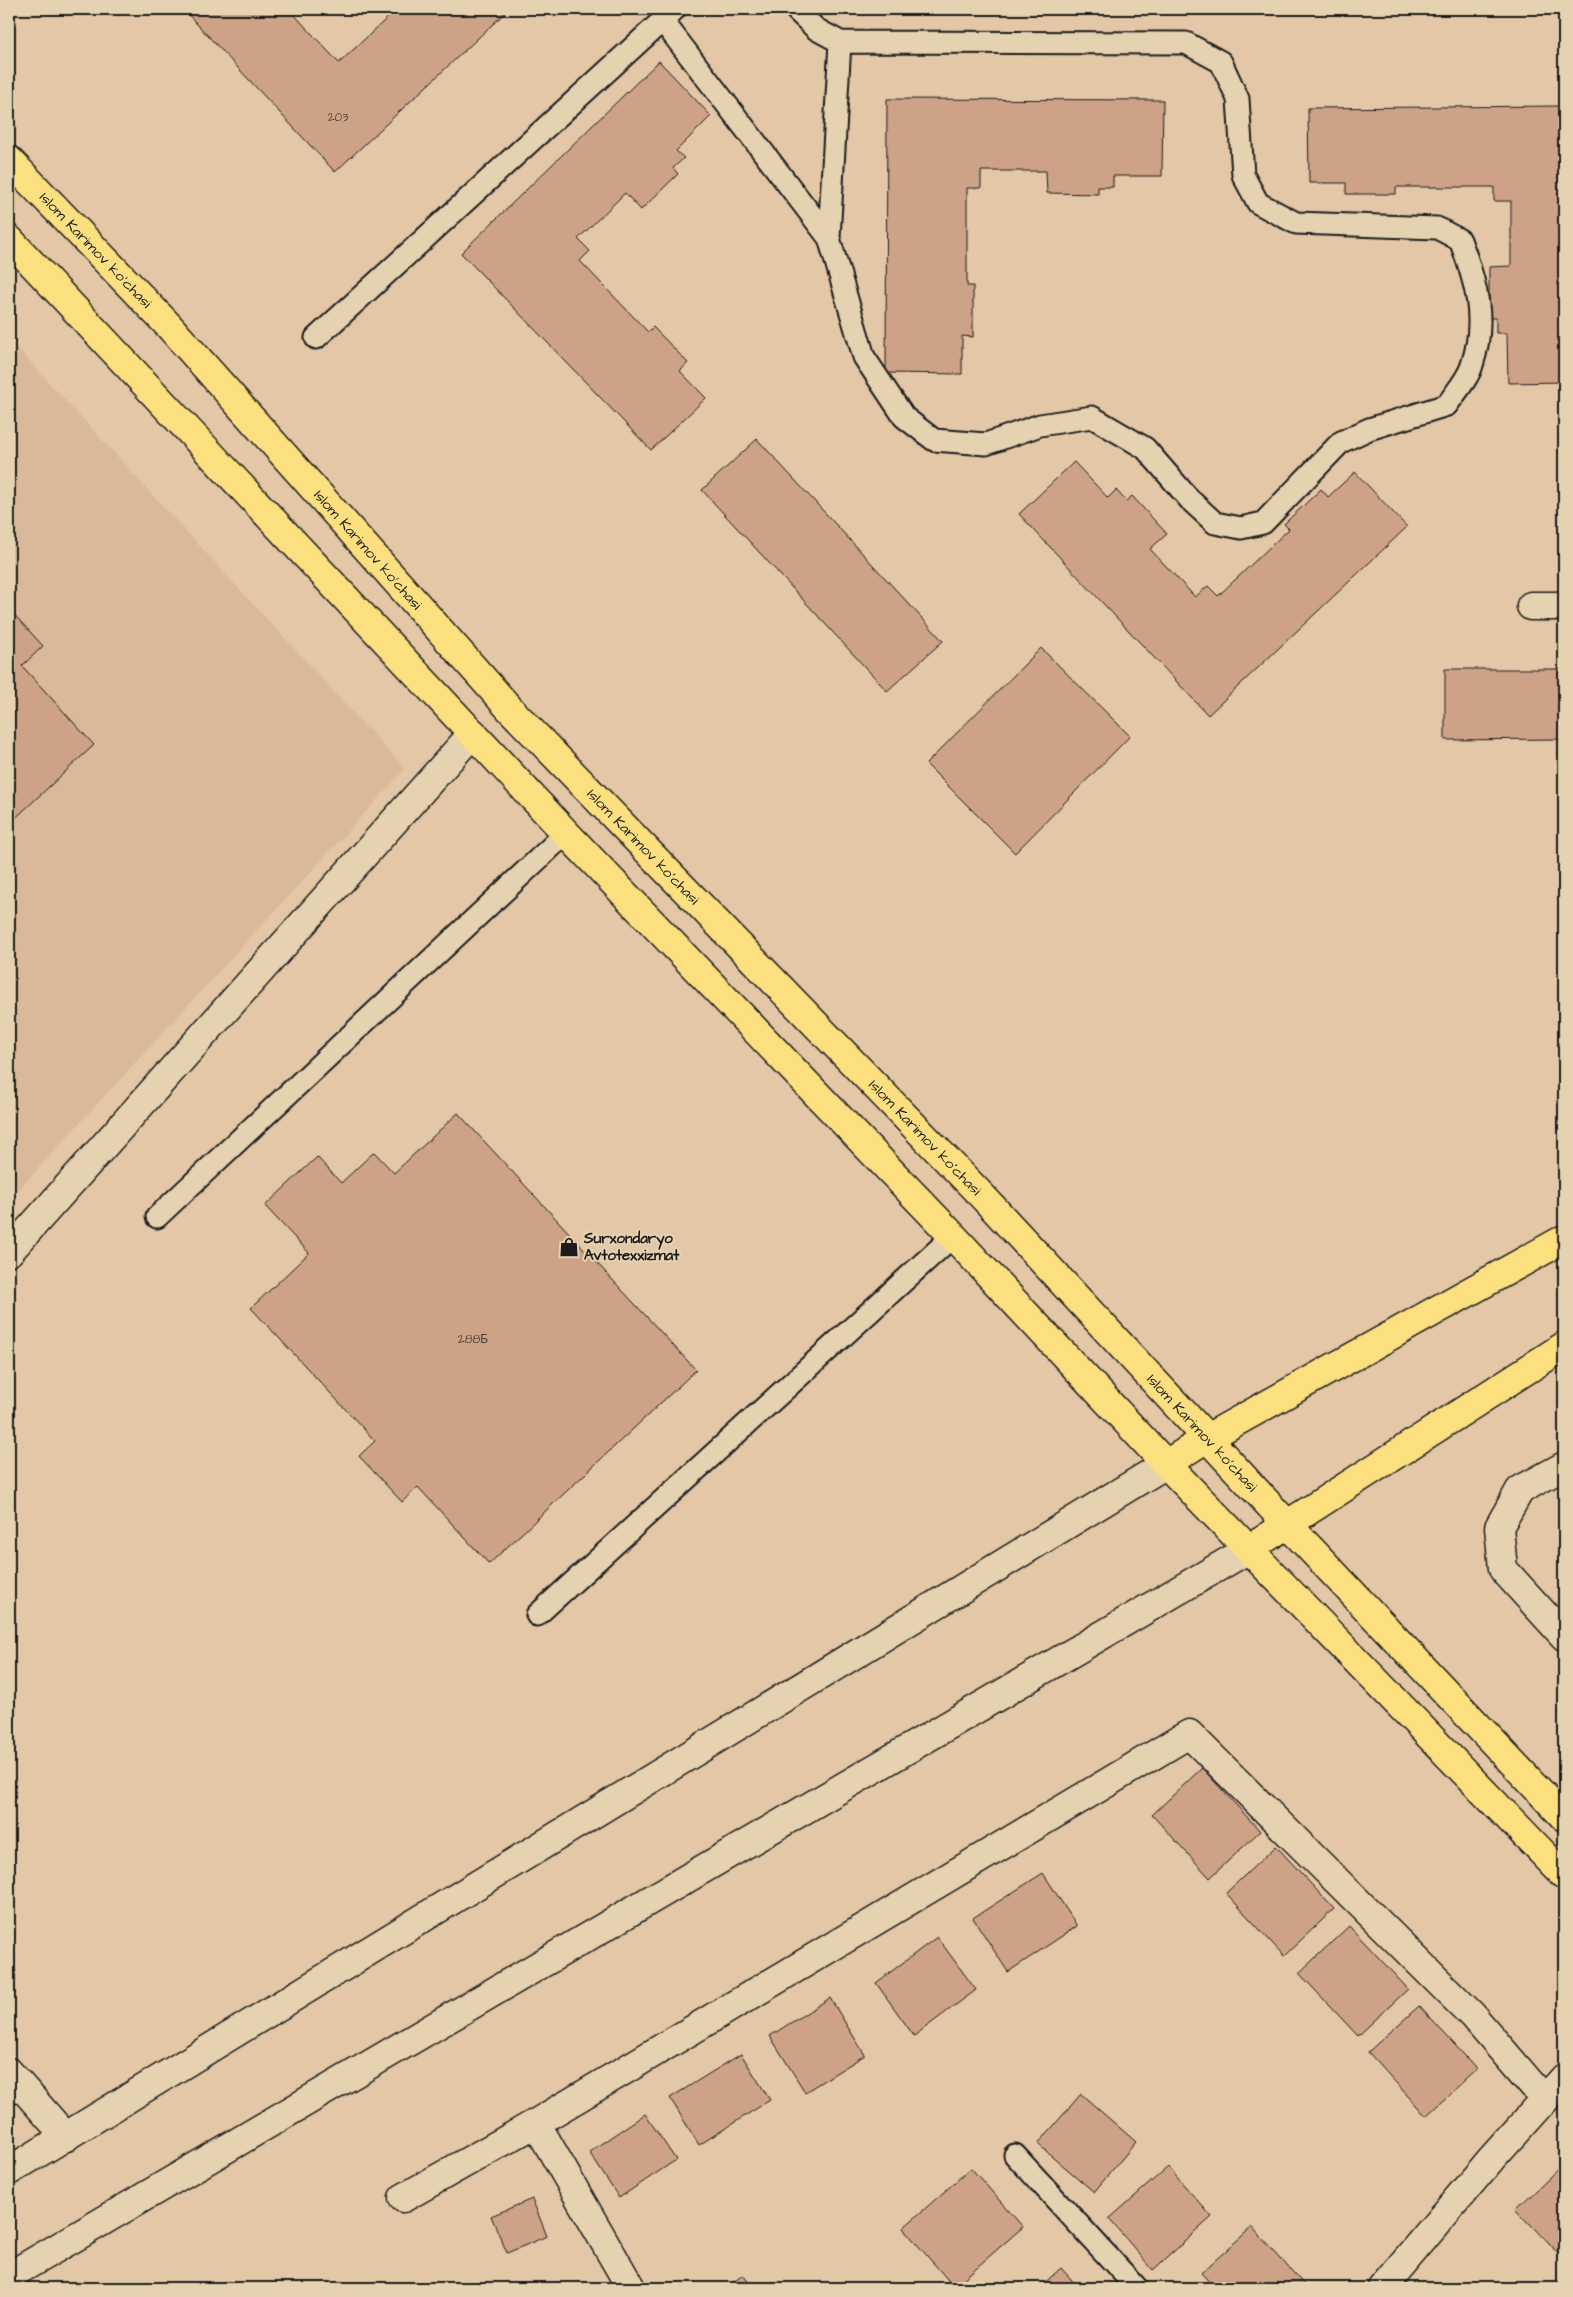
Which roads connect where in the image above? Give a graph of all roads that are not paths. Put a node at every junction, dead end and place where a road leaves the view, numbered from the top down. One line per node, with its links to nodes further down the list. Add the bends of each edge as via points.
1 (795, 9): 3 (lane, via 816,29)
2 (668, 14): 5 (lane); 7 (lane)
3 (840, 42): 5 (lane); 5 (lane, via 1186,43 1221,62 1225,70 1238,99 1243,175 1258,203 1296,223 1437,228 1460,240 1474,278 1480,321 1472,366 1447,405 1369,429 1341,442 1263,523 1242,528 1215,523 1144,448 1092,417 1040,425 986,444 934,440 904,417 864,357)
4 (9, 160): 17 (main road, Islom Karimov ko'chasi, via 169,326 510,708 984,1198)
5 (829, 238)
6 (9, 239): 10 (main road)
7 (316, 338)
8 (1531, 606): 9 (street)
9 (1564, 606)
10 (473, 733): 11 (main road); 15 (street)
11 (566, 833): 12 (lane); 13 (main road)
12 (157, 1217)
13 (953, 1236): 18 (main road); 22 (lane)
14 (1564, 1239): 17 (main road)
15 (9, 1252)
16 (1564, 1346): 20 (main road)
17 (1207, 1438): 18 (main road); 20 (main road, Islom Karimov ko'chasi)
18 (1166, 1464): 21 (main road); 30 (street)
19 (1564, 1466): 23 (street, via 1520,1490 1498,1527 1503,1568)
20 (1287, 1524): 21 (main road); 24 (main road, Islom Karimov ko'chasi)
21 (1249, 1549): 25 (main road); 34 (street)
22 (537, 1615)
23 (1564, 1636)
24 (1564, 1817)
25 (1564, 1875)
26 (9, 2072): 30 (street)
27 (1564, 2078): 28 (street)
28 (1545, 2100): 29 (street, via 1472,2014 1189,1734); 37 (street)
29 (536, 2123): 33 (street); 35 (street)
30 (66, 2137): 32 (street)
31 (1015, 2155): 36 (lane)
32 (9, 2171)
33 (403, 2198)
34 (9, 2276)
35 (631, 2288)
36 (1138, 2288)
37 (1382, 2288)

